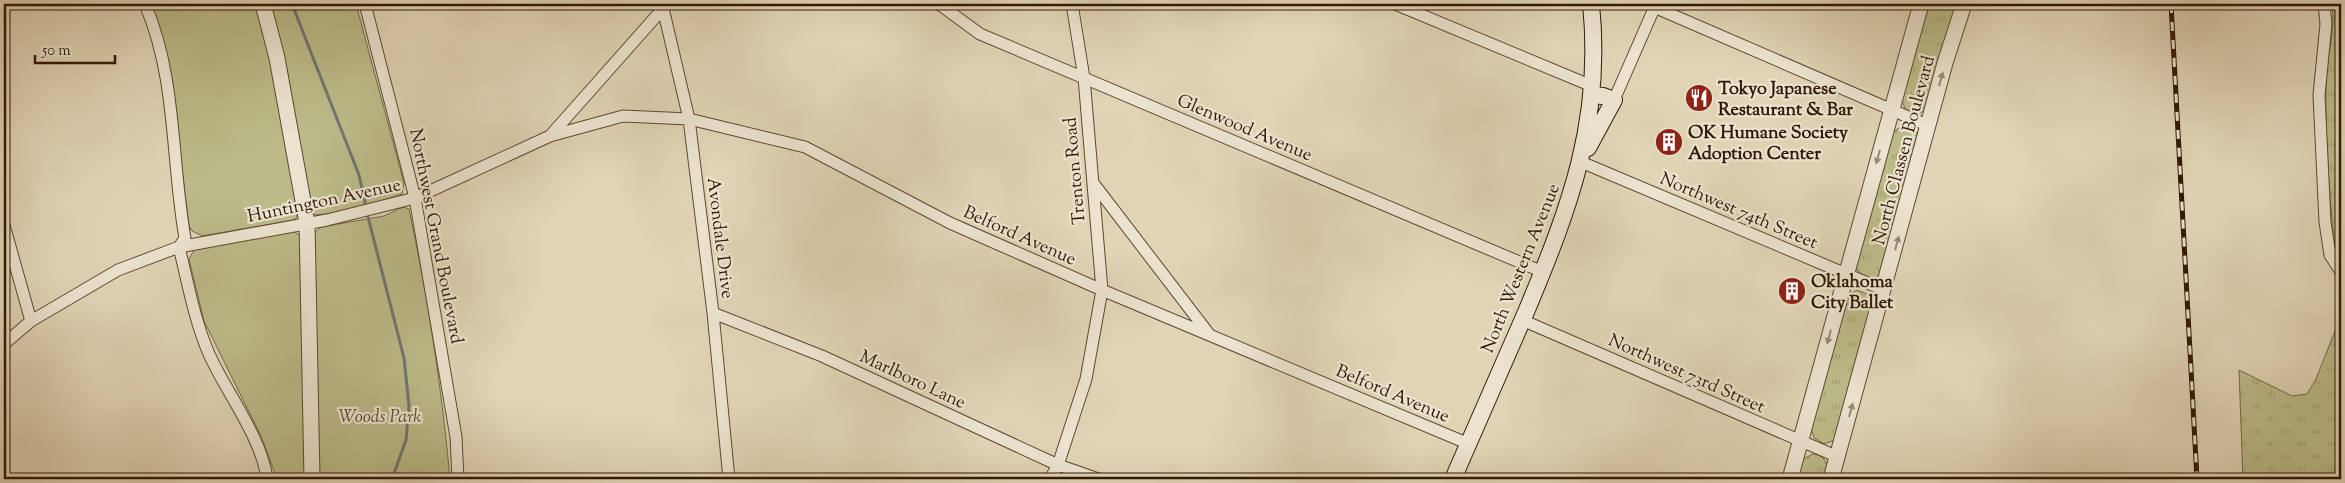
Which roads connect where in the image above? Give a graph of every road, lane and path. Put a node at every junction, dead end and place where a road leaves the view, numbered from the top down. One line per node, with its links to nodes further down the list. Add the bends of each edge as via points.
1 (145, 4): 25 (street, via 152,19 166,76 185,238)
2 (263, 4): 23 (street)
3 (365, 4): 22 (street, Northwest Grand Boulevard)
4 (939, 4): 13 (street, Glenwood Avenue, via 980,34)
5 (1072, 4): 13 (street, Trenton Road)
6 (1395, 4): 14 (street)
7 (1591, 4): 14 (main road, North Western Avenue)
8 (1921, 4): 16 (street, North Classen Boulevard)
9 (1964, 4): 18 (street, North Classen Boulevard, one-way to 9)
10 (2324, 4): 27 (street, via 2326,24 2319,95 2324,222 2330,255)
11 (664, 6): 17 (street, Avondale Drive); 19 (street, Huntington Avenue)
12 (1655, 6): 15 (street); 16 (street)
13 (1084, 78): 21 (street, Trenton Road); 26 (street, Glenwood Avenue)
14 (1591, 90): 15 (main road); 20 (main road, North Western Avenue)
15 (1614, 100): 20 (main road)
16 (1891, 110): 18 (street); 28 (street, North Classen Boulevard, one-way to 28)
17 (689, 119): 19 (street, Belford Avenue, via 623,116); 29 (street, Belford Avenue, via 805,147 950,223); 31 (street, Avondale Drive)
18 (1929, 126): 30 (street, North Classen Boulevard, one-way to 18)
19 (550, 136): 22 (street, Huntington Avenue)
20 (1581, 162): 26 (main road, North Western Avenue, via 1559,234); 28 (street, Northwest 74th Street)
21 (1093, 182): 29 (street, Trenton Road); 34 (street)
22 (415, 198): 23 (street, Huntington Avenue); 43 (street, Northwest Grand Boulevard, via 456,436)
23 (307, 223): 25 (street, Huntington Avenue); 42 (street)
24 (4, 225): 33 (street)
25 (179, 247): 33 (street, Huntington Avenue, via 118,270); 41 (street, via 197,323 210,356 265,465)
26 (1543, 272): 32 (main road, North Western Avenue)
27 (2341, 272)
28 (1846, 274): 30 (street, Northwest 74th Street); 36 (street, North Classen Boulevard, one-way to 36)
29 (1102, 290): 34 (street, Belford Avenue); 39 (street, Trenton Road, via 1086,378)
30 (1884, 290): 38 (street, North Classen Boulevard, one-way to 30)
31 (713, 313): 39 (street, Marlboro Lane, via 822,356); 44 (street, Avondale Drive)
32 (1522, 320): 36 (street, Northwest 73rd Street); 37 (main road, North Western Avenue)
33 (31, 321): 35 (street, Huntington Avenue)
34 (1210, 336): 37 (street, Belford Avenue)
35 (4, 344)
36 (1800, 442): 38 (street, Northwest 73rd Street); 47 (street, North Classen Boulevard)
37 (1469, 444): 40 (main road, North Western Avenue)
38 (1838, 457): 48 (street, North Classen Boulevard)
39 (1058, 465): 45 (street, Trenton Road); 46 (street, Marlboro Lane)
40 (1458, 478)
41 (267, 479)
42 (312, 479)
43 (458, 479)
44 (729, 479)
45 (1050, 479)
46 (1098, 479)
47 (1790, 479)
48 (1832, 479)

